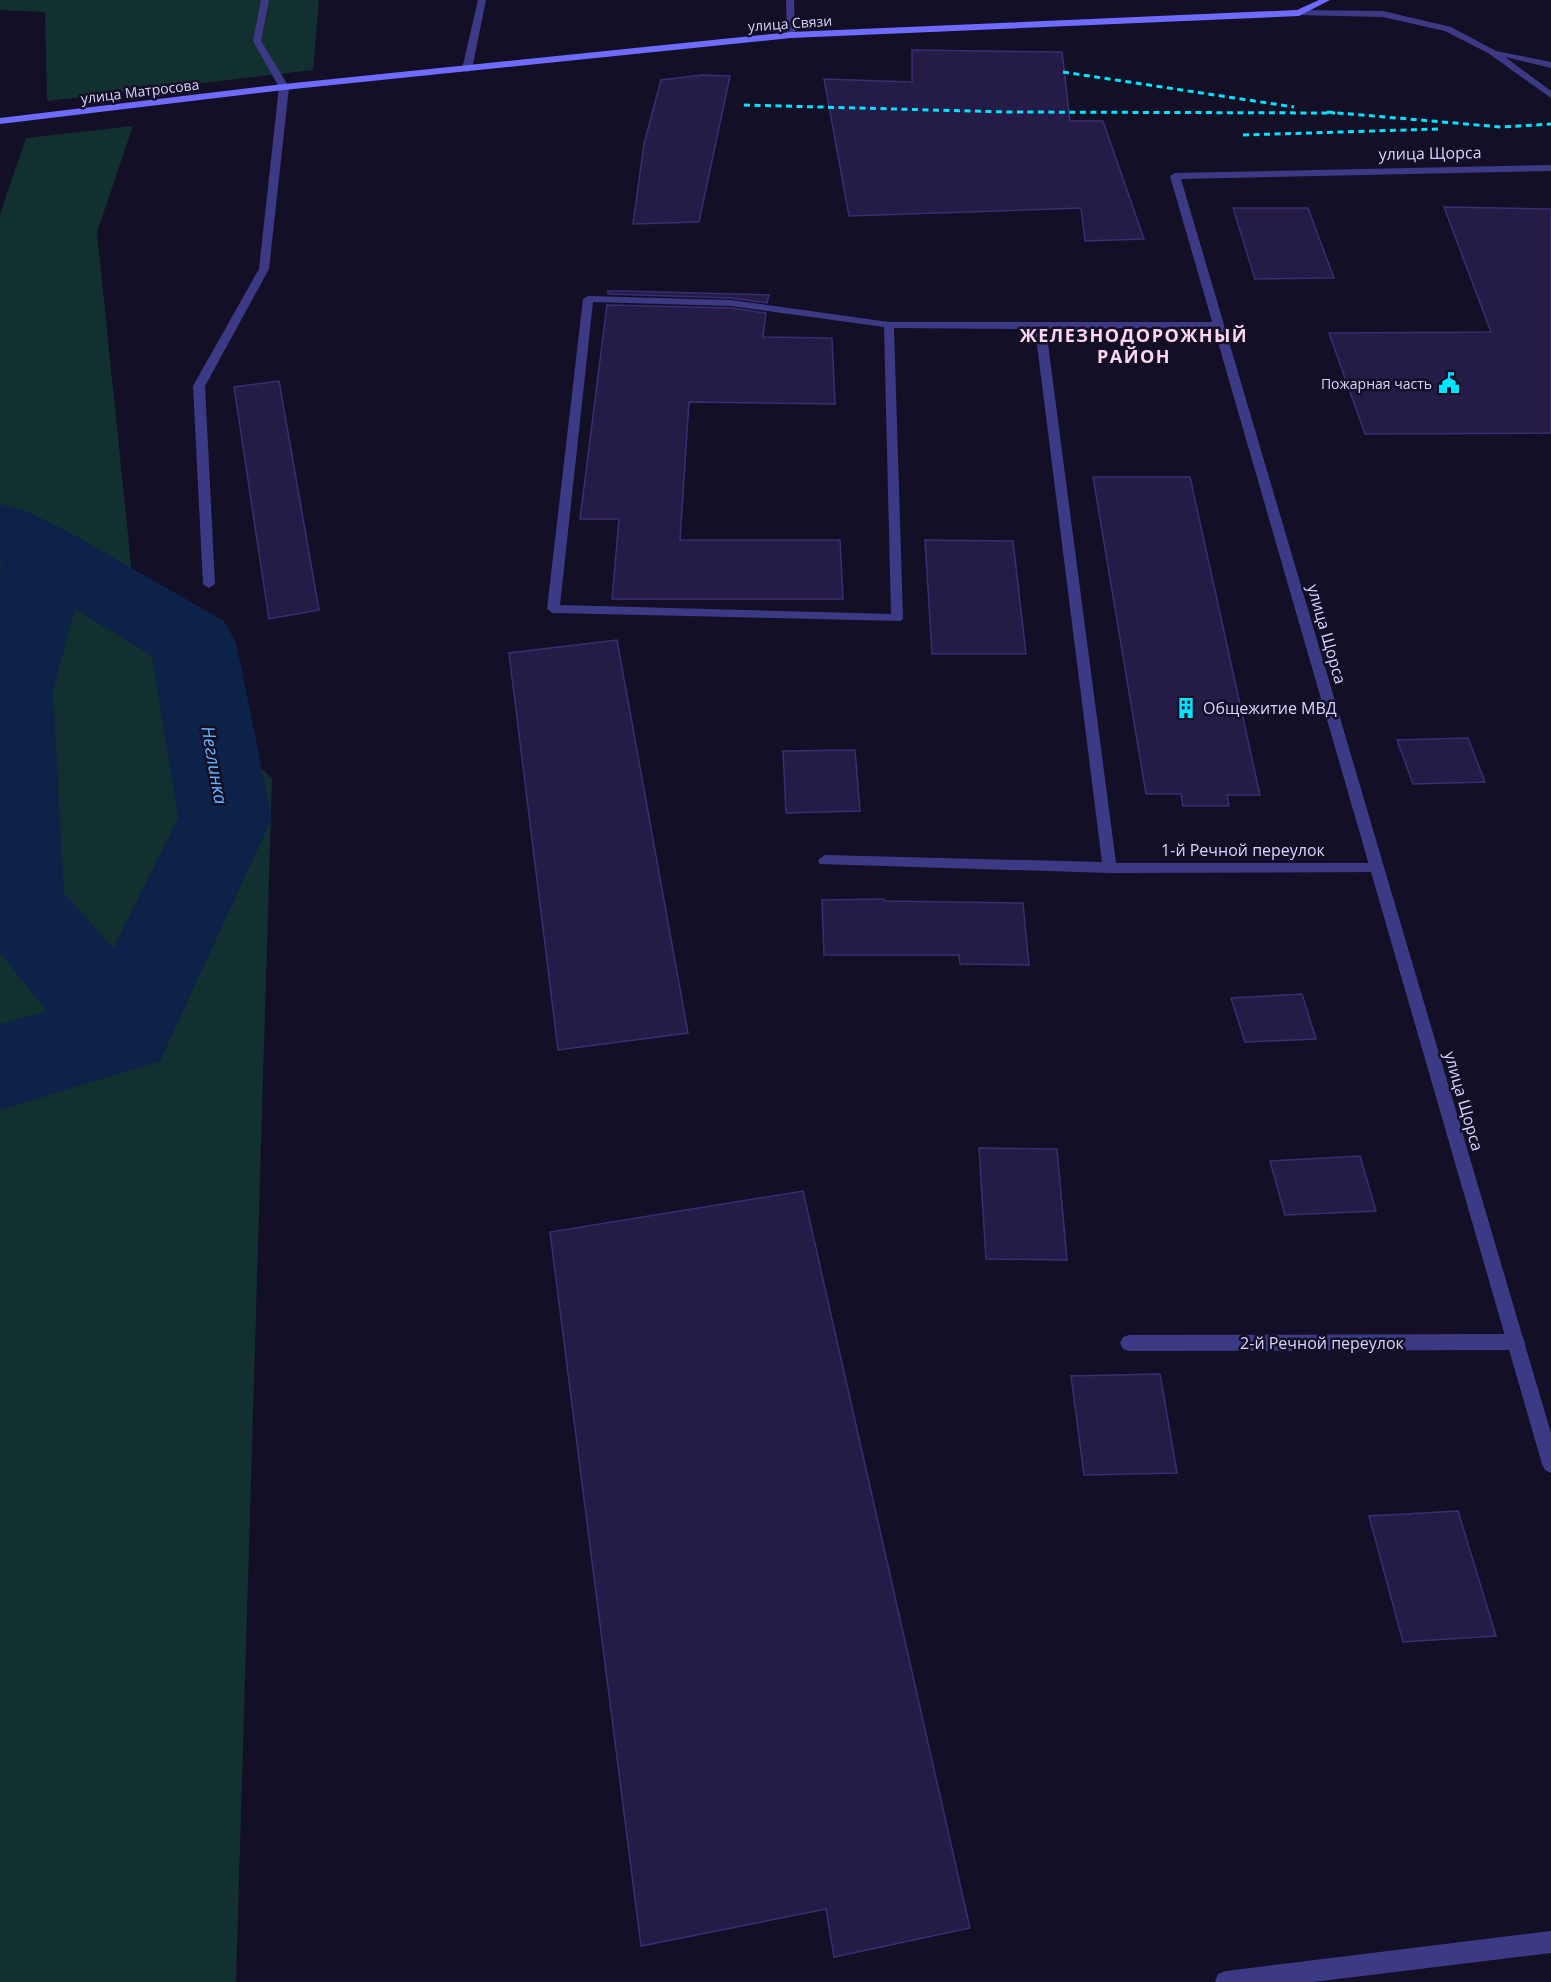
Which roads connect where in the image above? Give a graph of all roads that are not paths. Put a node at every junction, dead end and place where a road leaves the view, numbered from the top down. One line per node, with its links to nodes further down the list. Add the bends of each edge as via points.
1 (265, 0): 10 (street, via 257,41)
2 (482, 0): 9 (street)
3 (790, 0): 6 (street)
4 (1326, 0): 5 (main road)
5 (1299, 14): 6 (main road, улица Связи); 7 (street, via 1383,14 1448,29)
6 (790, 35): 9 (main road, улица Связи)
7 (1491, 51): 8 (street); 11 (street)
8 (1551, 66)
9 (467, 69): 10 (main road, улица Связи)
10 (284, 87): 12 (main road, улица Матросова); 17 (street, via 264,269 199,386)
11 (1551, 95)
12 (0, 121)
13 (1551, 168): 14 (street, улица Щорса, via 1175,176)
14 (1218, 324): 16 (street); 20 (street, улица Щорса)
15 (889, 325): 15 (street, via 897,618 553,609 588,299 731,303); 16 (street)
16 (1040, 326): 19 (street)
17 (208, 584)
18 (825, 860): 19 (street, 1-й Речной переулок)
19 (1110, 868): 20 (street, 1-й Речной переулок)
20 (1377, 868): 21 (street, улица Щорса)
21 (1516, 1342): 22 (street, 2-й Речной переулок); 23 (street, улица Щорса)
22 (1129, 1343)
23 (1551, 1464)
24 (1551, 1942): 25 (street)
25 (1226, 1982)

